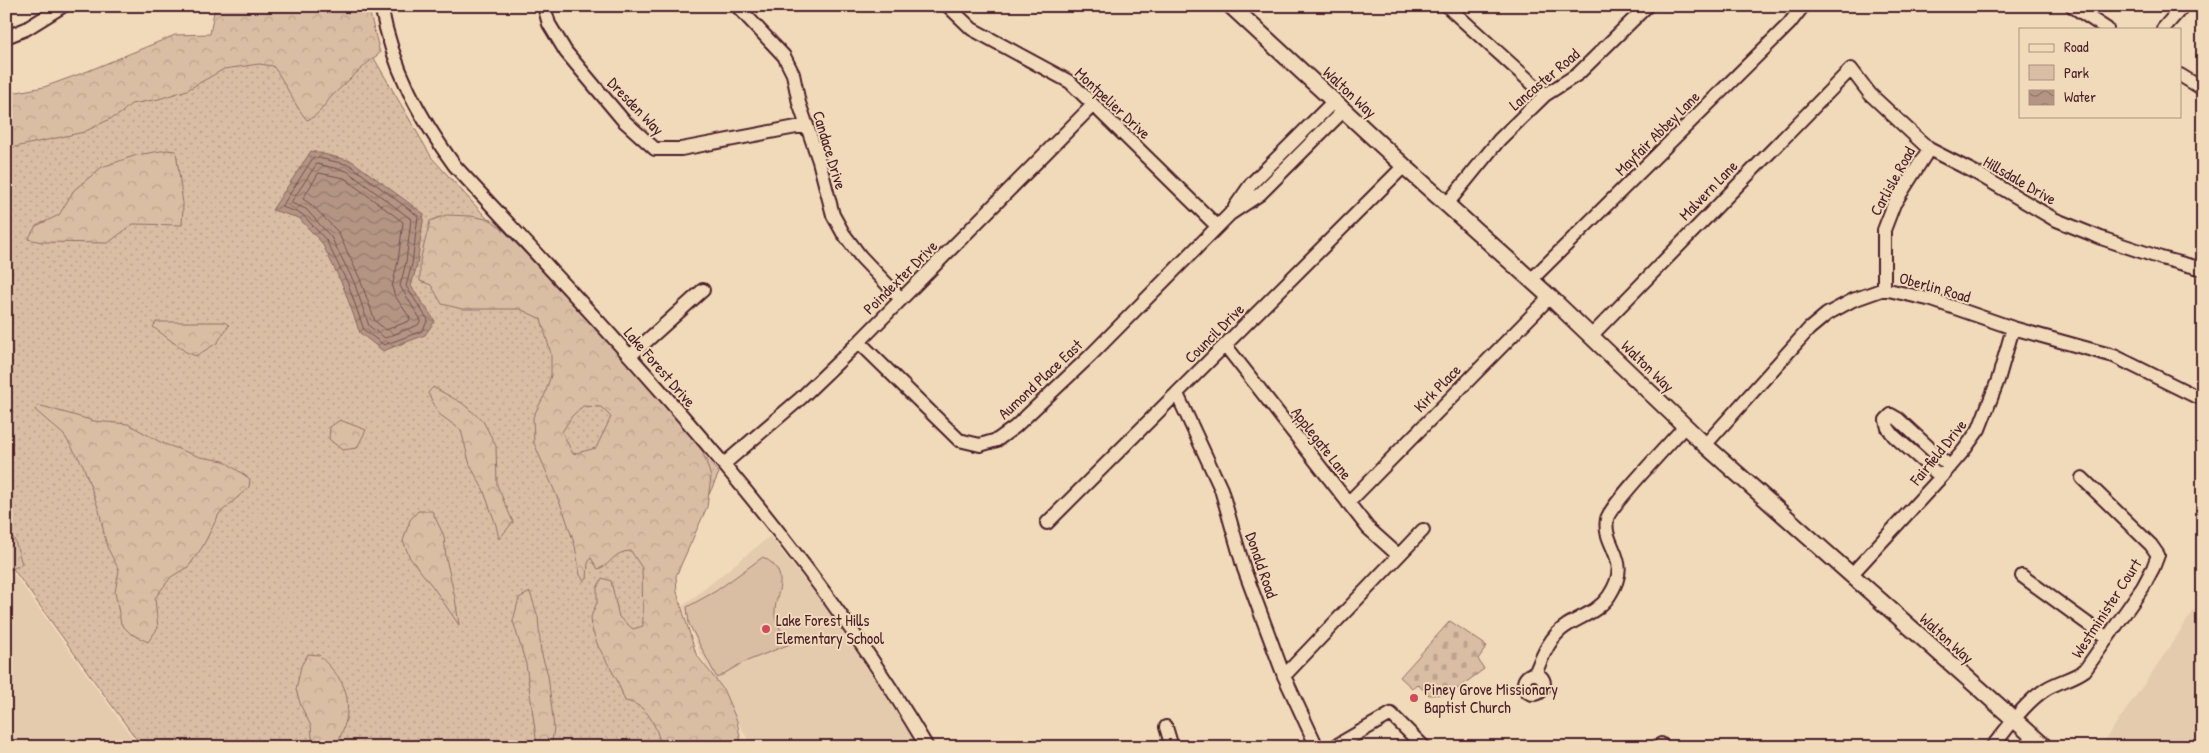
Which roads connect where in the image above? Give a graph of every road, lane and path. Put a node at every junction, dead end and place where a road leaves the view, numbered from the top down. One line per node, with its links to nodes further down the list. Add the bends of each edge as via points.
1 (63, 6): 14 (street, via 26,29)
2 (380, 6): 36 (street, Lake Forest Drive, via 394,59 408,93 455,166)
3 (544, 6): 21 (street, Dresden Way, via 549,24 566,52 623,120 655,149 681,149)
4 (736, 6): 21 (street, Candace Drive, via 784,56)
5 (948, 6): 19 (street, Montpelier Drive, via 972,29 1070,82)
6 (1232, 6): 20 (main road, Walton Way)
7 (1647, 6): 18 (street, Lancaster Road, via 1578,74)
8 (1803, 6): 27 (street, Mayfair Abbey Lane, via 1790,24)
9 (2072, 6): 12 (street)
10 (2183, 6): 13 (street)
11 (1456, 9): 18 (street)
12 (2105, 28)
13 (2164, 28)
14 (6, 37)
15 (1851, 69): 22 (street, Hillsdale Drive, via 1881,105); 33 (street, Malvern Lane)
16 (2182, 76): 17 (street)
17 (2203, 89)
18 (1546, 95): 24 (street, Lancaster Road, via 1499,140)
19 (1093, 105): 25 (street, Montpelier Drive); 31 (street, Poindexter Drive)
20 (1339, 106): 23 (main road, Walton Way); 25 (street, Aumond Place East, via 1260,194)
21 (807, 125): 31 (street, Candace Drive, via 833,215 843,234)
22 (1928, 149): 26 (street, Hillsdale Drive, via 2054,219 2101,238); 28 (street, Carlisle Road, via 1894,204 1884,230)
23 (1404, 166): 24 (main road, Walton Way); 35 (street, Council Drive)
24 (1447, 204): 27 (main road, Walton Way)
25 (1217, 226): 34 (street, Aumond Place East, via 1039,405 1003,435 980,445 959,440)
26 (2203, 270)
27 (1531, 280): 30 (main road, Walton Way)
28 (1884, 289): 32 (street, Oberlin Road, via 1932,300); 40 (street, Oberlin Road, via 1853,300 1815,324)
29 (703, 290): 36 (street)
30 (1550, 297): 33 (main road, Walton Way); 45 (street, Kirk Place)
31 (901, 299): 34 (street, Poindexter Drive)
32 (2013, 328): 38 (street, Oberlin Road, via 2114,356); 42 (street, Fairfield Drive, via 1979,429)
33 (1591, 336): 39 (main road, Walton Way)
34 (859, 342): 41 (street, Poindexter Drive)
35 (1225, 345): 37 (street, Council Drive); 45 (street, Applegate Lane)
36 (630, 356): 41 (street, Lake Forest Drive)
37 (1178, 394): 46 (street, Council Drive); 53 (street, Donald Road, via 1221,489 1244,569)
38 (2203, 397)
39 (1685, 426): 40 (main road, Walton Way); 52 (street, via 1607,518 1607,530 1619,562 1618,577 1608,597 1590,614 1559,633 1548,646)
40 (1705, 445): 49 (main road, Walton Way)
41 (724, 464): 56 (street, Lake Forest Drive, via 837,609)
42 (1950, 467): 43 (street, Fairfield Drive); 43 (street, via 1898,419 1891,415 1886,420 1894,436)
43 (1941, 477): 49 (street, Fairfield Drive)
44 (2082, 478): 51 (street, Westminister Court, via 2158,555 2143,587)
45 (1348, 502): 48 (street, Applegate Lane, via 1368,528)
46 (1047, 522)
47 (1423, 530): 48 (street)
48 (1398, 556): 53 (street)
49 (1851, 575): 54 (main road, Walton Way)
50 (2022, 576): 51 (street)
51 (2106, 637): 54 (street, Westminister Court, via 2086,670 2048,688)
52 (1535, 674)
53 (1284, 676): 58 (street, Donald Road)
54 (2014, 721): 61 (street, Westminister Court); 62 (main road, Walton Way)
55 (1166, 727): 57 (street)
56 (928, 747)
57 (1172, 747)
58 (1317, 747)
59 (1334, 747): 60 (street, via 1391,714)
60 (1424, 747)
61 (1992, 747)
62 (2045, 747)

